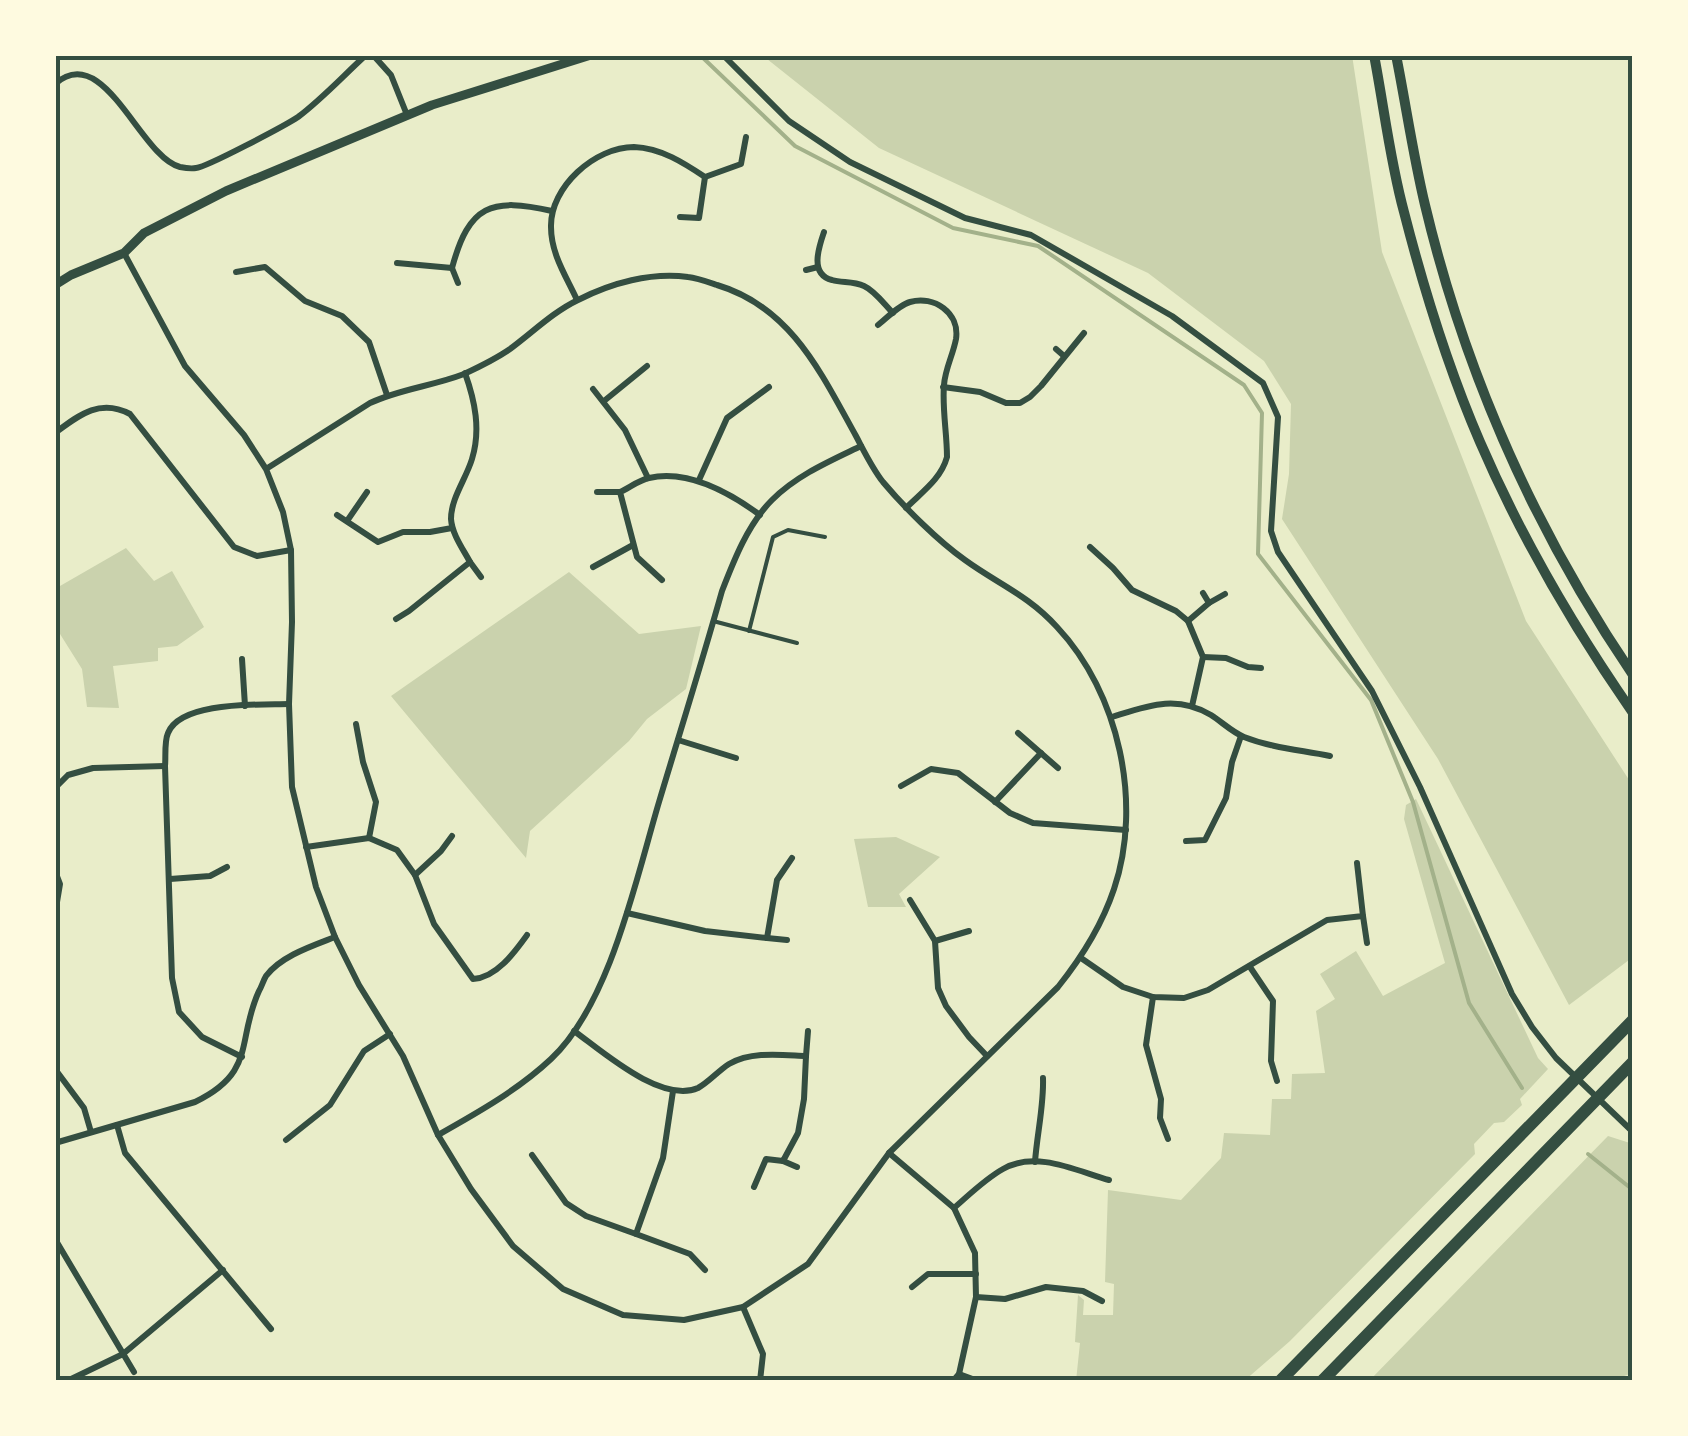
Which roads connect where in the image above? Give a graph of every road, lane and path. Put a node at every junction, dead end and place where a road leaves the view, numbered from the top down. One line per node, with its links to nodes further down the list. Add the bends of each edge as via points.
1 (370, 55): 6 (street, via 298,117 198,168 162,157 103,84 84,74); 7 (street, via 392,75)
2 (591, 55): 7 (street)
3 (723, 55): 123 (street, via 789,121 850,162 965,218 1031,235 1172,316 1263,383 1278,417 1271,532 1278,552 1372,690 1540,1041)
4 (1374, 55): 70 (main road, via 1402,208 1440,338 1481,443 1583,638)
5 (1396, 55): 66 (main road, via 1424,204 1461,332 1548,535)
6 (55, 84)
7 (408, 115): 13 (street, via 226,192 144,232)
8 (746, 137): 9 (street, via 741,164)
9 (706, 177): 10 (street, via 671,155 633,147 598,156 568,180); 11 (street, via 699,218)
10 (552, 211): 16 (street, via 496,205 474,218); 21 (street, via 555,256)
11 (680, 217)
12 (824, 232): 15 (street)
13 (124, 253): 20 (street); 36 (street, via 185,366)
14 (397, 263): 16 (street)
15 (818, 266): 17 (street); 22 (street, via 832,281 867,287)
16 (452, 268): 19 (street)
17 (806, 270)
18 (236, 272): 32 (street, via 265,267 305,301 342,316 369,342)
19 (458, 283)
20 (55, 284)
21 (578, 300): 28 (street); 35 (street, via 638,278 688,277 742,292 799,342)
22 (893, 313): 23 (street); 30 (street, via 906,302 927,299 955,321)
23 (878, 325)
24 (1084, 333): 26 (street)
25 (1056, 349): 26 (street)
26 (1064, 356): 30 (street, via 1020,403)
27 (647, 366): 33 (street)
28 (465, 373): 32 (street); 46 (street, via 477,431)
29 (769, 387): 38 (street, via 727,418)
30 (944, 387): 42 (street, via 944,468)
31 (592, 388): 33 (street)
32 (387, 394): 36 (street)
33 (604, 401): 37 (street)
34 (55, 433): 50 (street, via 95,408 130,414 234,547 257,556)
35 (861, 446): 42 (street); 43 (street, via 792,483)
36 (266, 469): 50 (street)
37 (648, 478): 38 (street); 41 (street)
38 (699, 480): 43 (street)
39 (367, 492): 45 (street)
40 (597, 492): 41 (street)
41 (620, 492): 48 (street)
42 (906, 508): 71 (street, via 1058,628)
43 (760, 514): 59 (street, via 733,563)
44 (337, 515): 45 (street)
45 (346, 521): 46 (street, via 378,542 403,532)
46 (452, 528): 51 (street)
47 (824, 538): 61 (lane, via 788,530 773,537)
48 (633, 545): 52 (street); 54 (street)
49 (1090, 548): 60 (street, via 1132,590)
50 (291, 550): 67 (street)
51 (470, 562): 53 (street); 58 (street)
52 (593, 567)
53 (481, 576)
54 (662, 580)
55 (1203, 593): 57 (street)
56 (1225, 594): 57 (street)
57 (1210, 603): 60 (street)
58 (396, 618)
59 (713, 621): 61 (lane); 75 (street)
60 (1188, 621): 63 (street)
61 (749, 630): 62 (lane)
62 (797, 644)
63 (1203, 657): 65 (street); 69 (street)
64 (242, 659): 68 (street)
65 (1260, 668)
66 (1633, 675)
67 (288, 704): 68 (street); 88 (street, via 292,787)
68 (246, 706): 79 (street, via 200,710 181,719 168,733)
69 (1192, 706): 71 (street, via 1160,702); 74 (street)
70 (1633, 713)
71 (1112, 717): 84 (street, via 1125,776)
72 (356, 724): 86 (street, via 376,802)
73 (1018, 733): 76 (street)
74 (1241, 736): 77 (street); 87 (street, via 1226,798 1205,840)
75 (678, 740): 78 (street); 96 (street)
76 (1041, 752): 80 (street); 83 (street)
77 (1330, 756)
78 (736, 758)
79 (165, 766): 82 (street, via 92,768 68,775); 94 (street)
80 (1058, 768)
81 (901, 786): 83 (street, via 931,770 958,773)
82 (55, 788)
83 (996, 802): 84 (street, via 1033,822)
84 (1126, 830): 106 (street, via 1115,888)
85 (452, 836): 93 (street)
86 (369, 838): 88 (street); 93 (street, via 397,850)
87 (1186, 841)
88 (306, 847): 101 (street)
89 (792, 858): 102 (street, via 777,880)
90 (1357, 863): 98 (street)
91 (228, 867): 94 (street, via 210,876)
92 (55, 871): 97 (street)
93 (415, 875): 100 (street, via 434,924 473,980 485,978)
94 (170, 878): 115 (street, via 179,1012 202,1038)
95 (910, 900): 104 (street)
96 (627, 913): 102 (street); 110 (street, via 600,987)
97 (55, 914)
98 (1363, 916): 105 (street); 107 (street, via 1327,920)
99 (969, 931): 104 (street)
100 (527, 936)
101 (334, 937): 112 (street); 115 (street, via 266,975)
102 (766, 938): 103 (street)
103 (787, 940)
104 (936, 941): 114 (street, via 938,988)
105 (1368, 943)
106 (1081, 958): 108 (street, via 1123,988); 114 (street)
107 (1250, 966): 108 (street, via 1184,998); 119 (street, via 1273,1001)
108 (1153, 997): 125 (street, via 1146,1045)
109 (1633, 1020): 152 (highway)
110 (574, 1031): 120 (street, via 646,1081); 124 (street, via 552,1058)
111 (808, 1031): 113 (street)
112 (390, 1034): 124 (street); 126 (street, via 364,1051 330,1105)
113 (806, 1056): 120 (street, via 760,1054 732,1063 696,1089); 130 (street, via 798,1133)
114 (987, 1056): 128 (street)
115 (242, 1057): 121 (street, via 216,1092)
116 (1633, 1062): 153 (highway)
117 (55, 1069): 122 (street, via 84,1108)
118 (1043, 1078): 131 (street)
119 (1277, 1081)
120 (672, 1091): 136 (street, via 663,1158)
121 (116, 1124): 122 (street); 138 (street, via 126,1153)
122 (91, 1132): 127 (street)
123 (1633, 1132)
124 (438, 1135): 144 (street, via 513,1246 563,1289 623,1315 684,1320)
125 (1168, 1139)
126 (286, 1140)
127 (55, 1142)
128 (889, 1153): 135 (street); 144 (street, via 808,1264)
129 (532, 1155): 136 (street, via 566,1203)
130 (783, 1161): 132 (street); 134 (street, via 766,1158)
131 (1034, 1162): 133 (street); 135 (street, via 1002,1170)
132 (797, 1167)
133 (1109, 1180)
134 (754, 1187)
135 (954, 1208): 140 (street, via 975,1254)
136 (636, 1234): 139 (street, via 690,1254)
137 (55, 1239): 146 (street)
138 (223, 1270): 145 (street); 146 (street)
139 (705, 1270)
140 (976, 1274): 141 (street, via 928,1274); 142 (street)
141 (912, 1287)
142 (976, 1296): 143 (street, via 1005,1299 1046,1287); 148 (street)
143 (1102, 1301)
144 (743, 1306): 150 (street, via 763,1354)
145 (271, 1329)
146 (123, 1354): 147 (street); 149 (street)
147 (134, 1372)
148 (956, 1378): 151 (street)
149 (66, 1381)
150 (760, 1381)
151 (978, 1381)
152 (1280, 1381)
153 (1322, 1381)

